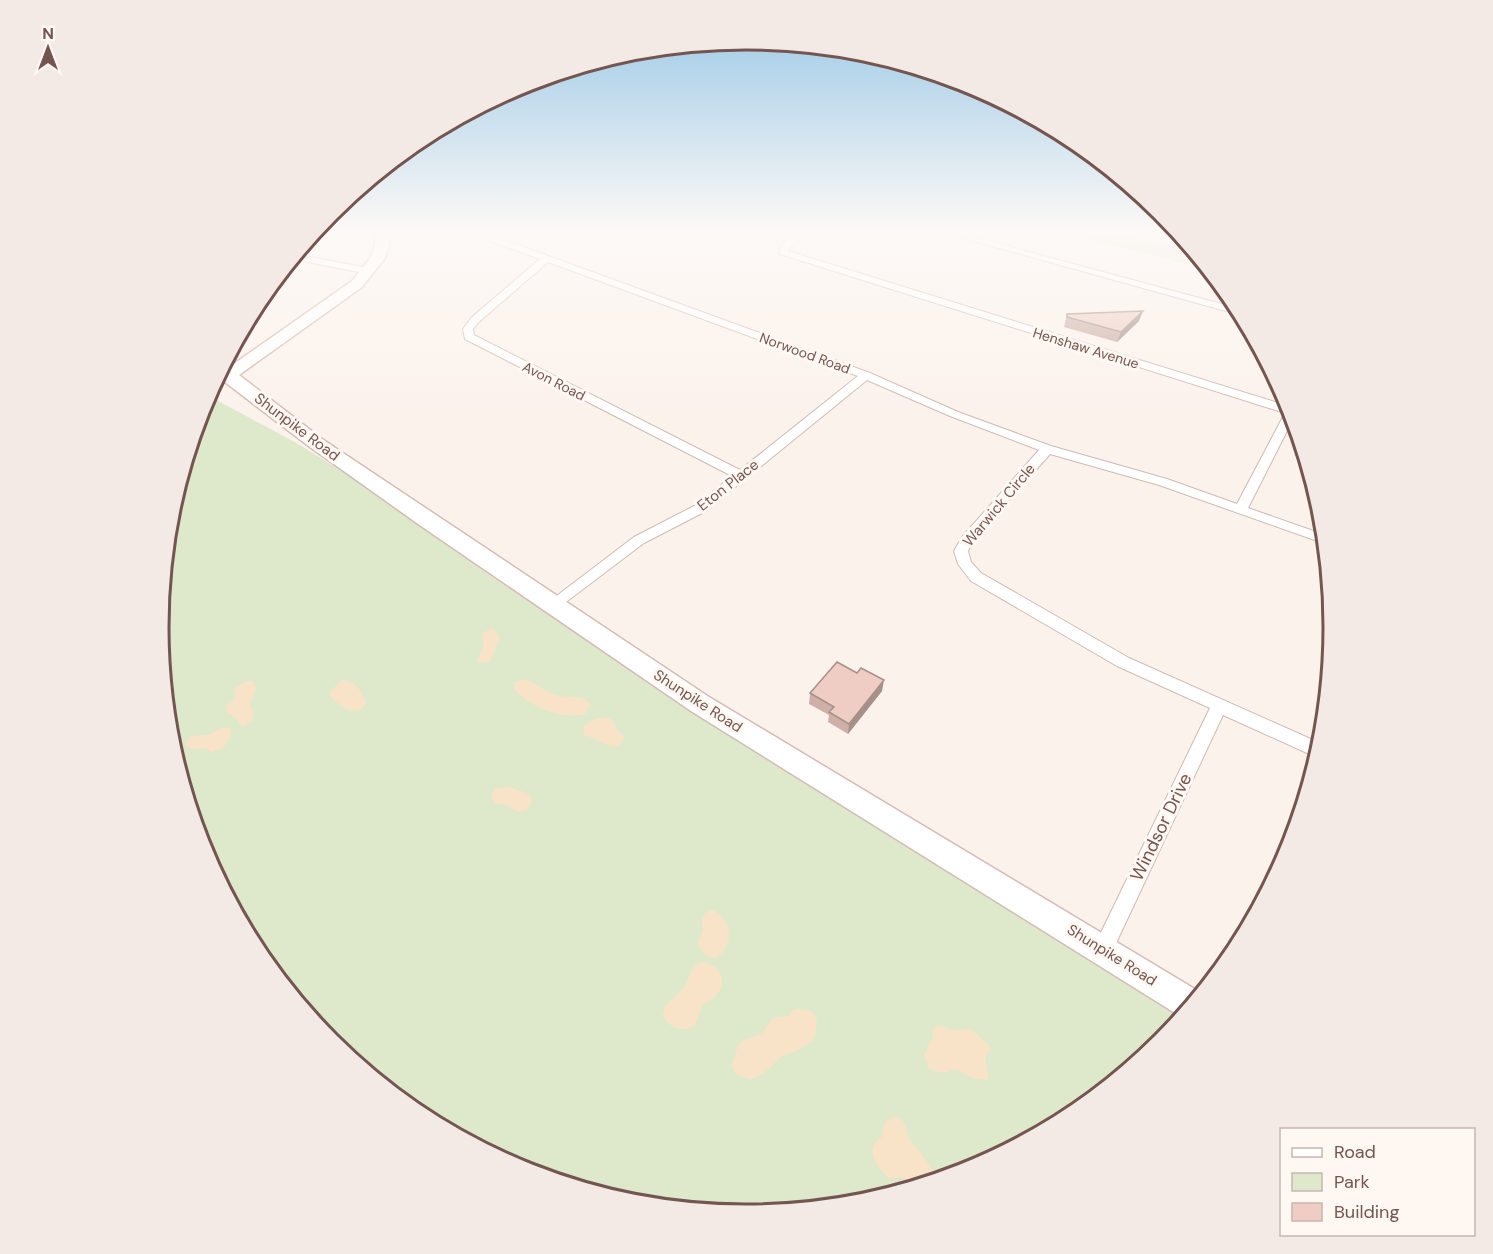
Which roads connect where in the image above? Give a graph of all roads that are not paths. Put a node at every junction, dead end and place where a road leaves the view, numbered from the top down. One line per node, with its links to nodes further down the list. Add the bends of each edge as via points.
1 (347, 291): 7 (street)
2 (509, 291): 13 (street, Avon Road, via 476,319 468,329 469,337)
3 (633, 291): 9 (street, Norwood Road)
4 (902, 291): 10 (street, Henshaw Avenue)
5 (1160, 291): 6 (street)
6 (1229, 310)
7 (230, 369)
8 (228, 375): 16 (street, Shunpike Road, via 316,443)
9 (866, 375): 12 (street, Norwood Road); 13 (street, Eton Place)
10 (1281, 407)
11 (1286, 422): 14 (street)
12 (1047, 449): 14 (street, Warwick Circle); 17 (street, Warwick Circle, via 967,540 961,551 965,564 976,577 1059,627 1123,662)
13 (741, 476): 16 (street, Eton Place, via 701,508 639,540)
14 (1241, 509): 15 (street, Warwick Circle)
15 (1317, 537)
16 (553, 604): 19 (street, Shunpike Road, via 700,704)
17 (1219, 706): 18 (street, Warwick Circle); 19 (street, Windsor Drive)
18 (1311, 747)
19 (1103, 949): 20 (street, Shunpike Road)
20 (1186, 1002)

